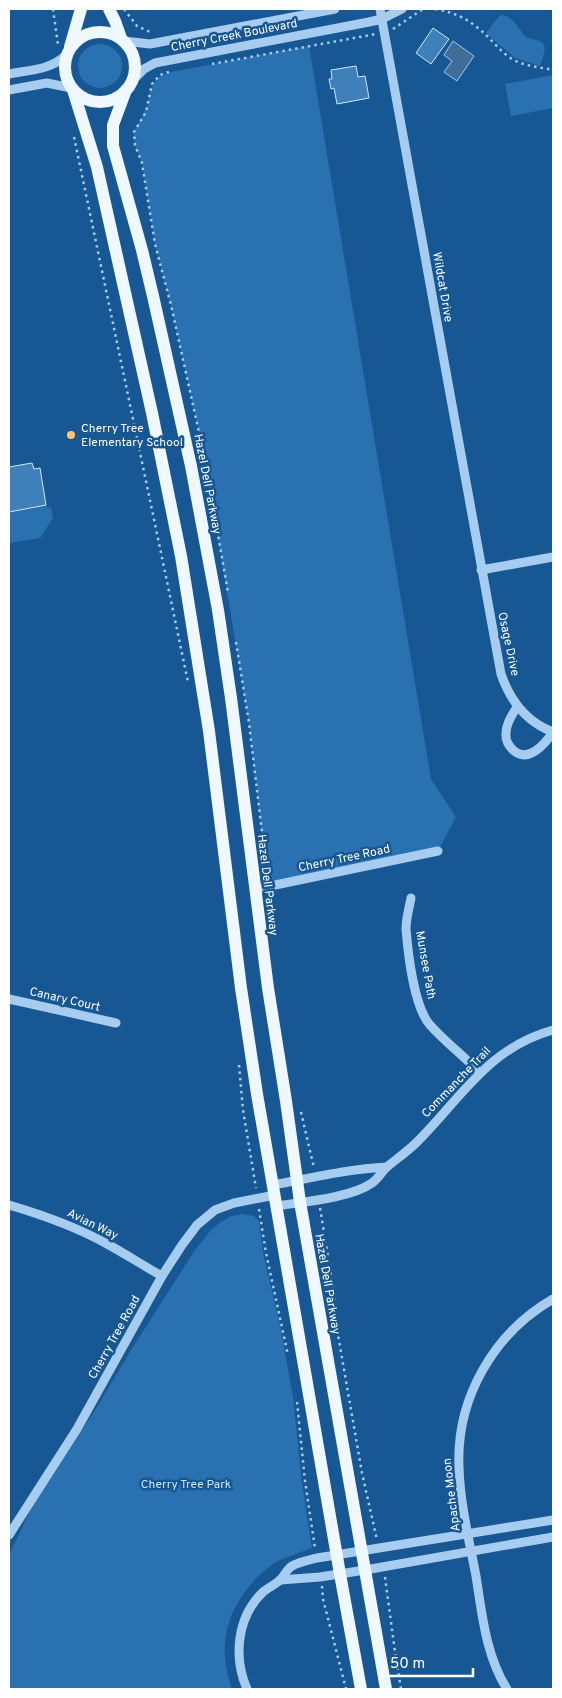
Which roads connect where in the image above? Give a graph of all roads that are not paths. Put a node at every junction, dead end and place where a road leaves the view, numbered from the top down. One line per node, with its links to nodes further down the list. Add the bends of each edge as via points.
1 (81, 9): 8 (main road)
2 (109, 9): 7 (main road)
3 (335, 9): 7 (street, Cherry Creek Boulevard, via 150,44)
4 (380, 9): 6 (street, Wildcat Drive)
5 (402, 9): 6 (street, Cherry Creek Boulevard)
6 (382, 19): 10 (street, Cherry Creek Boulevard, via 155,63 144,69); 14 (street, Wildcat Drive)
7 (123, 40): 8 (main road, via 108,32 94,32 81,37); 10 (main road, via 134,57 135,69)
8 (64, 51): 9 (street, via 56,64); 11 (main road, via 64,70)
9 (9, 74)
10 (129, 85): 11 (main road, via 117,97 100,102 82,98); 18 (main road, Hazel Dell Parkway, via 113,126 113,146 142,250 193,475 218,610)
11 (72, 89): 12 (street, via 47,83); 26 (main road, via 97,167 179,548 202,681 242,997)
12 (9, 90)
13 (553, 557): 14 (street)
14 (482, 570): 15 (street, Osage Drive, via 501,674)
15 (517, 707): 16 (street, Osage Drive, via 537,724); 16 (street, via 509,721 506,736 516,752 532,753)
16 (553, 732)
17 (438, 851): 18 (street, Cherry Tree Road)
18 (256, 889): 25 (main road, Hazel Dell Parkway)
19 (411, 898): 23 (street, Munsee Path, via 406,928 420,1009 429,1024)
20 (9, 999): 21 (street, Canary Court)
21 (116, 1023)
22 (553, 1030): 23 (street, Commanche Trail, via 515,1045)
23 (480, 1072): 24 (street, Commanche Trail, via 418,1141)
24 (387, 1167): 25 (street); 27 (street, Commanche Trail, via 373,1183 354,1191)
25 (297, 1180): 26 (street); 27 (main road, Hazel Dell Parkway)
26 (274, 1196): 27 (street, Commanche Trail); 29 (street, Cherry Tree Road, via 215,1210 198,1225); 36 (main road)
27 (300, 1202): 35 (main road, Hazel Dell Parkway)
28 (9, 1205): 29 (street, Avian Way, via 72,1227)
29 (162, 1276): 32 (street, Cherry Tree Road, via 77,1429)
30 (553, 1299): 34 (street, Apache Moon, via 523,1320 505,1338 485,1366 471,1394 459,1454)
31 (553, 1520): 34 (street)
32 (9, 1535)
33 (553, 1537): 34 (street)
34 (470, 1543): 35 (street); 37 (street); 43 (street, Apache Moon, via 489,1647 496,1670)
35 (361, 1551): 36 (street); 37 (main road, Hazel Dell Parkway)
36 (337, 1555): 38 (main road); 39 (street, via 292,1566)
37 (365, 1570): 38 (street); 42 (main road, Hazel Dell Parkway)
38 (340, 1574): 39 (street); 41 (main road)
39 (280, 1580): 40 (street, via 259,1597 243,1624 239,1658)
40 (247, 1689)
41 (361, 1689)
42 (386, 1689)
43 (507, 1689)

